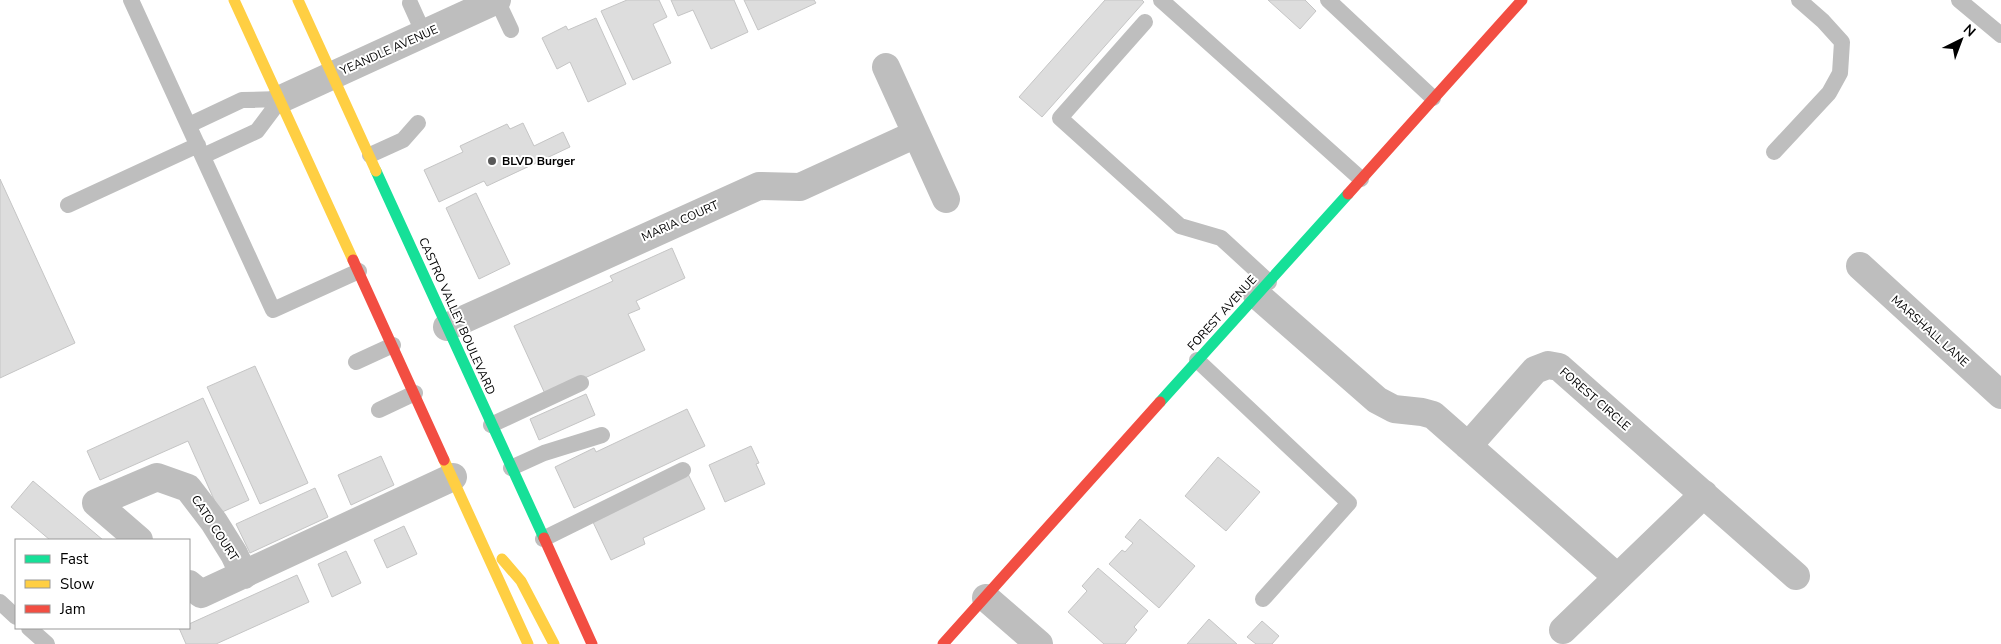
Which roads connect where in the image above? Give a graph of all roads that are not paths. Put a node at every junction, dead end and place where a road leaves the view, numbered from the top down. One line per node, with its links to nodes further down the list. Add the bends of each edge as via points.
1 (131, 0): 20 (lane)
2 (234, 0): 18 (main road)
3 (298, 0): 16 (main road, CASTRO VALLEY BOULEVARD)
4 (1160, 0): 25 (lane)
5 (1328, 0): 17 (lane)
6 (1522, 0): 17 (main road, FOREST AVENUE)
7 (1799, 0): 23 (lane, via 1842,42 1840,73 1829,93)
8 (1959, 0): 14 (lane)
9 (488, 2): 12 (lane); 13 (street, YEANDLE AVENUE)
10 (410, 3): 13 (lane)
11 (1145, 22): 30 (lane, via 1060,118 1180,226 1221,238)
12 (511, 30)
13 (424, 34): 16 (street, YEANDLE AVENUE)
14 (2001, 35)
15 (886, 67): 21 (street)
16 (333, 75): 18 (street, YEANDLE AVENUE); 24 (main road, CASTRO VALLEY BOULEVARD)
17 (1433, 98): 25 (main road, FOREST AVENUE)
18 (280, 100): 20 (lane, via 242,100); 22 (lane, via 257,131); 29 (main road)
19 (418, 123): 24 (lane, via 403,140)
20 (189, 125): 22 (lane)
21 (916, 134): 26 (street); 31 (street, MARIA COURT, via 800,187 759,186)
22 (201, 150): 27 (lane); 29 (lane, via 273,310)
23 (1774, 152)
24 (370, 155): 31 (main road, CASTRO VALLEY BOULEVARD)
25 (1361, 179): 30 (main road, FOREST AVENUE)
26 (946, 199)
27 (68, 205)
28 (1860, 266): 37 (street, MARSHALL LANE)
29 (360, 272): 32 (main road)
30 (1263, 288): 33 (main road, FOREST AVENUE); 41 (street, via 1378,400 1394,409 1433,415)
31 (447, 327): 39 (main road, CASTRO VALLEY BOULEVARD)
32 (393, 345): 34 (lane); 36 (main road)
33 (1197, 360): 53 (main road, FOREST AVENUE); 54 (lane, via 1350,503)
34 (356, 362)
35 (580, 383): 39 (lane)
36 (415, 393): 38 (lane); 44 (main road)
37 (2001, 395)
38 (379, 410)
39 (491, 424): 42 (main road, CASTRO VALLEY BOULEVARD)
40 (602, 435): 42 (lane, via 544,453)
41 (1468, 446): 45 (street, FOREST CIRCLE, via 1535,370 1553,365 1564,371); 51 (street)
42 (511, 468): 47 (main road, CASTRO VALLEY BOULEVARD)
43 (683, 470): 47 (lane)
44 (453, 477): 46 (main road); 49 (street, CATO COURT)
45 (1704, 494): 50 (street, FOREST CIRCLE); 51 (street)
46 (476, 527): 60 (main road); 61 (main road, via 521,581)
47 (543, 538): 62 (main road, CASTRO VALLEY BOULEVARD)
48 (138, 539): 49 (street, CATO COURT, via 96,503 157,477 188,488 214,522)
49 (244, 575): 52 (street, CATO COURT, via 201,594)
50 (1796, 576)
51 (1618, 577): 58 (street)
52 (190, 585)
53 (986, 598): 63 (main road, FOREST AVENUE); 64 (street)
54 (1263, 599)
55 (0, 602): 56 (lane)
56 (15, 616)
57 (30, 629): 59 (lane)
58 (1563, 630)
59 (47, 644)
60 (528, 644)
61 (554, 644)
62 (592, 644)
63 (943, 644)
64 (1039, 644)

